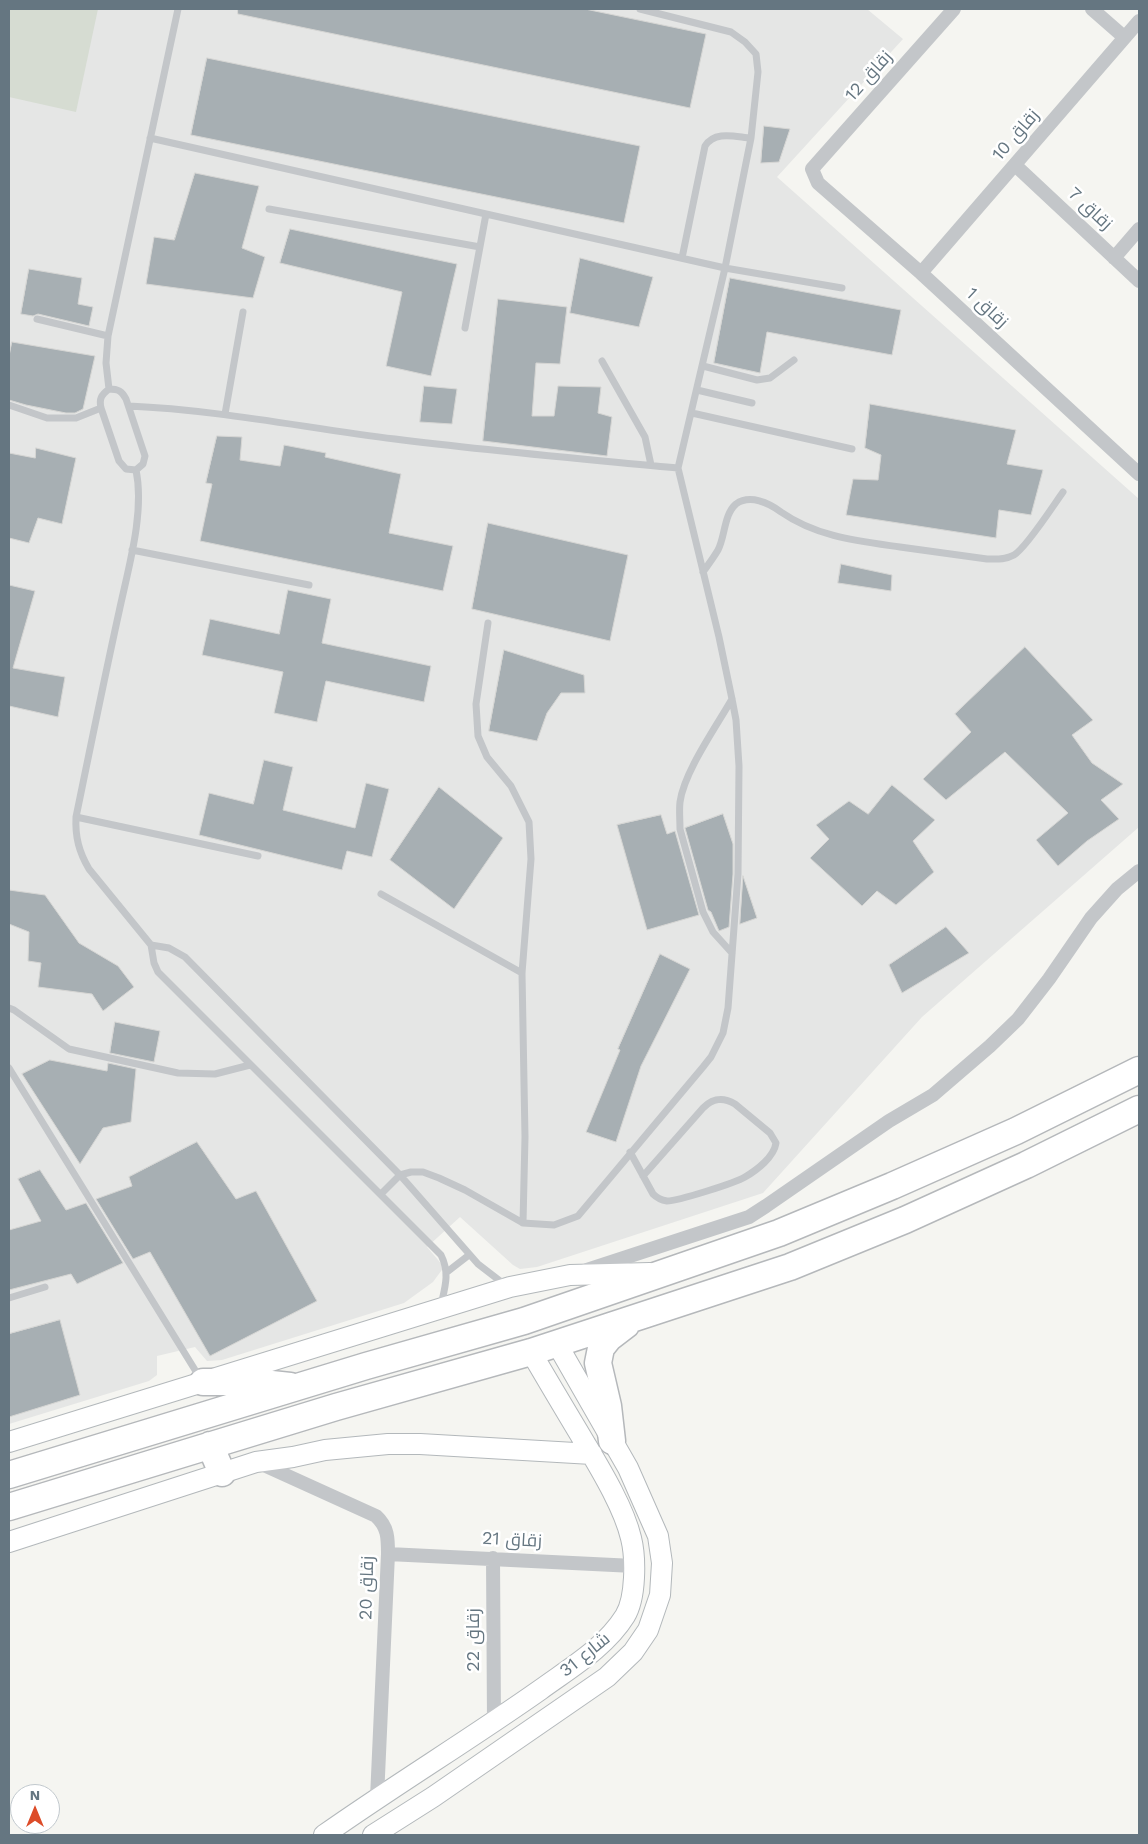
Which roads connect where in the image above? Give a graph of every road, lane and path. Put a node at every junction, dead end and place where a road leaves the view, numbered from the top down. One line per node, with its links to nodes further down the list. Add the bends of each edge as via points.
1 (178, 9): 7 (lane)
2 (640, 9): 8 (lane, via 732,32 756,54 758,72)
3 (954, 9): 10 (street, زقاق 12)
4 (1092, 9): 6 (street)
5 (1139, 21): 6 (street, زقاق 10)
6 (1124, 37): 9 (street, زقاق 10)
7 (150, 138): 12 (lane); 24 (lane)
8 (751, 138): 15 (lane, via 716,136 705,146); 17 (lane)
9 (1015, 165): 16 (street, زقاق 7); 18 (street, زقاق 10)
10 (812, 168): 18 (street, زقاق 1, via 818,183)
11 (269, 209): 14 (lane)
12 (486, 214): 14 (lane); 15 (lane)
13 (1139, 229): 16 (street)
14 (480, 248): 23 (lane)
15 (682, 258): 17 (lane)
16 (1114, 258): 19 (street, زقاق 7)
17 (725, 268): 20 (lane); 27 (lane)
18 (920, 273): 40 (street, زقاق 1)
19 (1139, 281)
20 (842, 288)
21 (243, 312): 34 (lane)
22 (37, 320): 24 (lane)
23 (465, 328)
24 (108, 336): 28 (lane)
25 (794, 360): 27 (lane, via 770,378 757,380)
26 (602, 361): 37 (lane, via 646,438)
27 (703, 366): 29 (lane)
28 (109, 390): 32 (lane, via 123,393); 33 (lane, via 103,394)
29 (697, 390): 30 (lane); 35 (lane)
30 (752, 403)
31 (9, 405): 33 (lane, via 47,418 76,418)
32 (129, 406): 34 (lane); 39 (lane, via 145,456 143,464)
33 (101, 408): 39 (lane, via 122,466)
34 (224, 414): 37 (lane, via 395,440)
35 (692, 414): 36 (lane); 38 (lane)
36 (852, 449)
37 (652, 465): 38 (lane)
38 (678, 468): 43 (lane)
39 (136, 470): 42 (lane, via 139,502)
40 (1139, 474)
41 (1063, 492): 43 (lane, via 1015,554 1003,559 855,540 816,531 772,506 745,500 735,505 728,516 718,549)
42 (132, 550): 44 (lane); 47 (lane)
43 (703, 572): 46 (lane)
44 (309, 585)
45 (488, 623): 53 (lane, via 476,704 478,736 487,757 511,786 529,822 531,859)
46 (732, 699): 52 (lane, via 740,766); 52 (lane, via 688,776 679,815 703,912 713,932)
47 (76, 817): 48 (lane); 51 (lane, via 75,831 89,869)
48 (258, 856)
49 (1139, 872): 67 (street, via 1117,889 1091,918 1018,1019 933,1094 888,1121 749,1217)
50 (381, 894): 53 (lane)
51 (151, 945): 55 (lane, via 158,972); 60 (lane, via 169,948 184,957)
52 (732, 953): 59 (lane, via 726,1021 718,1046)
53 (522, 973): 63 (lane)
54 (9, 1008): 55 (lane, via 69,1049 178,1073 215,1074)
55 (250, 1065): 62 (lane)
56 (9, 1068): 75 (lane)
57 (1139, 1070): 66 (highway, via 1016,1131 892,1186 779,1233)
58 (1139, 1109): 72 (highway, via 905,1220 790,1268)
59 (630, 1152): 61 (lane); 63 (lane, via 578,1216 554,1225)
60 (400, 1175): 62 (lane); 63 (lane, via 423,1172 439,1178); 64 (lane)
61 (643, 1176): 61 (lane, via 658,1199 670,1200 746,1177 772,1154 776,1143 770,1133 735,1104 715,1100 703,1108)
62 (381, 1194): 65 (lane, via 441,1255)
63 (523, 1223)
64 (469, 1255): 65 (lane); 68 (lane)
65 (447, 1272): 71 (lane)
66 (660, 1274): 67 (street); 76 (highway, via 524,1321)
67 (570, 1275): 68 (street)
68 (510, 1287): 71 (street)
69 (45, 1288): 70 (lane)
70 (9, 1298)
71 (440, 1308): 75 (street)
72 (630, 1321): 73 (highway); 79 (highway, via 601,1348 598,1363 608,1406)
73 (557, 1344): 74 (highway); 79 (street, شارع 31)
74 (531, 1352): 78 (highway); 79 (street, شارع 31)
75 (203, 1382): 76 (highway, via 253,1382); 77 (street)
76 (301, 1387): 83 (highway)
77 (9, 1442)
78 (210, 1445): 82 (highway); 85 (highway)
79 (602, 1448): 80 (street, via 388,1444 325,1450); 81 (street, شارع 31); 84 (street, شارع 31)
80 (256, 1462): 82 (street); 87 (street, زقاق 20, via 376,1516 386,1529)
81 (628, 1468): 84 (street); 91 (street, شارع 31, via 658,1536 662,1563 660,1595)
82 (222, 1472): 86 (street)
83 (9, 1475)
84 (606, 1478): 89 (street, شارع 31, via 632,1538)
85 (9, 1507)
86 (9, 1542)
87 (388, 1554): 88 (street, زقاق 21); 95 (street, زقاق 20)
88 (493, 1558): 89 (street, زقاق 21); 94 (street, زقاق 22)
89 (634, 1566): 90 (street, شارع 31, via 631,1600)
90 (626, 1614): 91 (street); 92 (street, شارع 31, via 594,1652)
91 (648, 1630): 93 (street, شارع 31, via 633,1652 607,1677)
92 (528, 1698): 93 (street); 94 (street, شارع 31)
93 (545, 1720): 97 (street, شارع 31)
94 (494, 1722): 95 (street, شارع 31)
95 (377, 1798): 96 (street, شارع 31)
96 (324, 1835)
97 (373, 1835)

